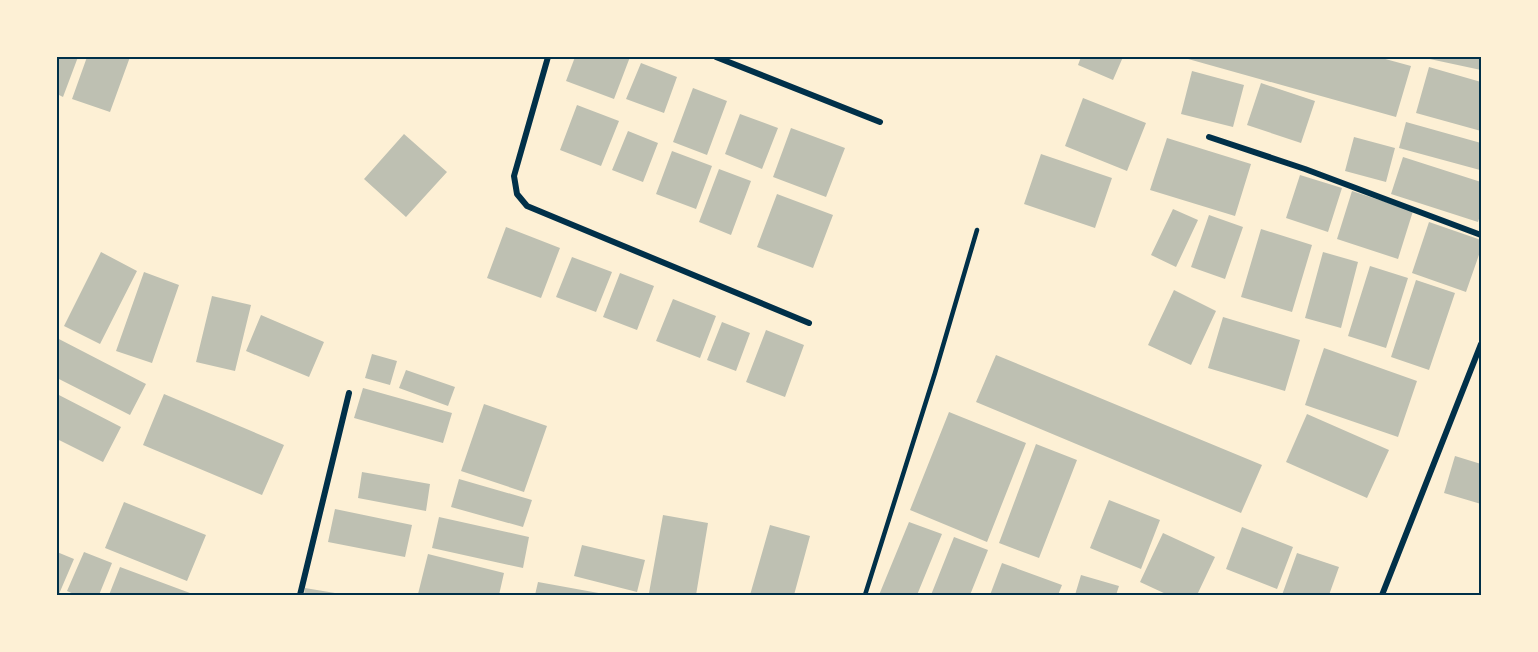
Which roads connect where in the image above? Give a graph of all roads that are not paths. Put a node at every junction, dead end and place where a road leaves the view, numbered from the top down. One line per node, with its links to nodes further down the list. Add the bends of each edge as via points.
1 (548, 57): 7 (street, via 514,176 517,194 527,206)
2 (716, 57): 3 (street)
3 (880, 122)
4 (1209, 137): 6 (street)
5 (977, 230): 11 (lane)
6 (1481, 234)
7 (809, 323)
8 (1481, 344): 12 (street)
9 (349, 393): 10 (street)
10 (300, 595)
11 (865, 595)
12 (1382, 595)

